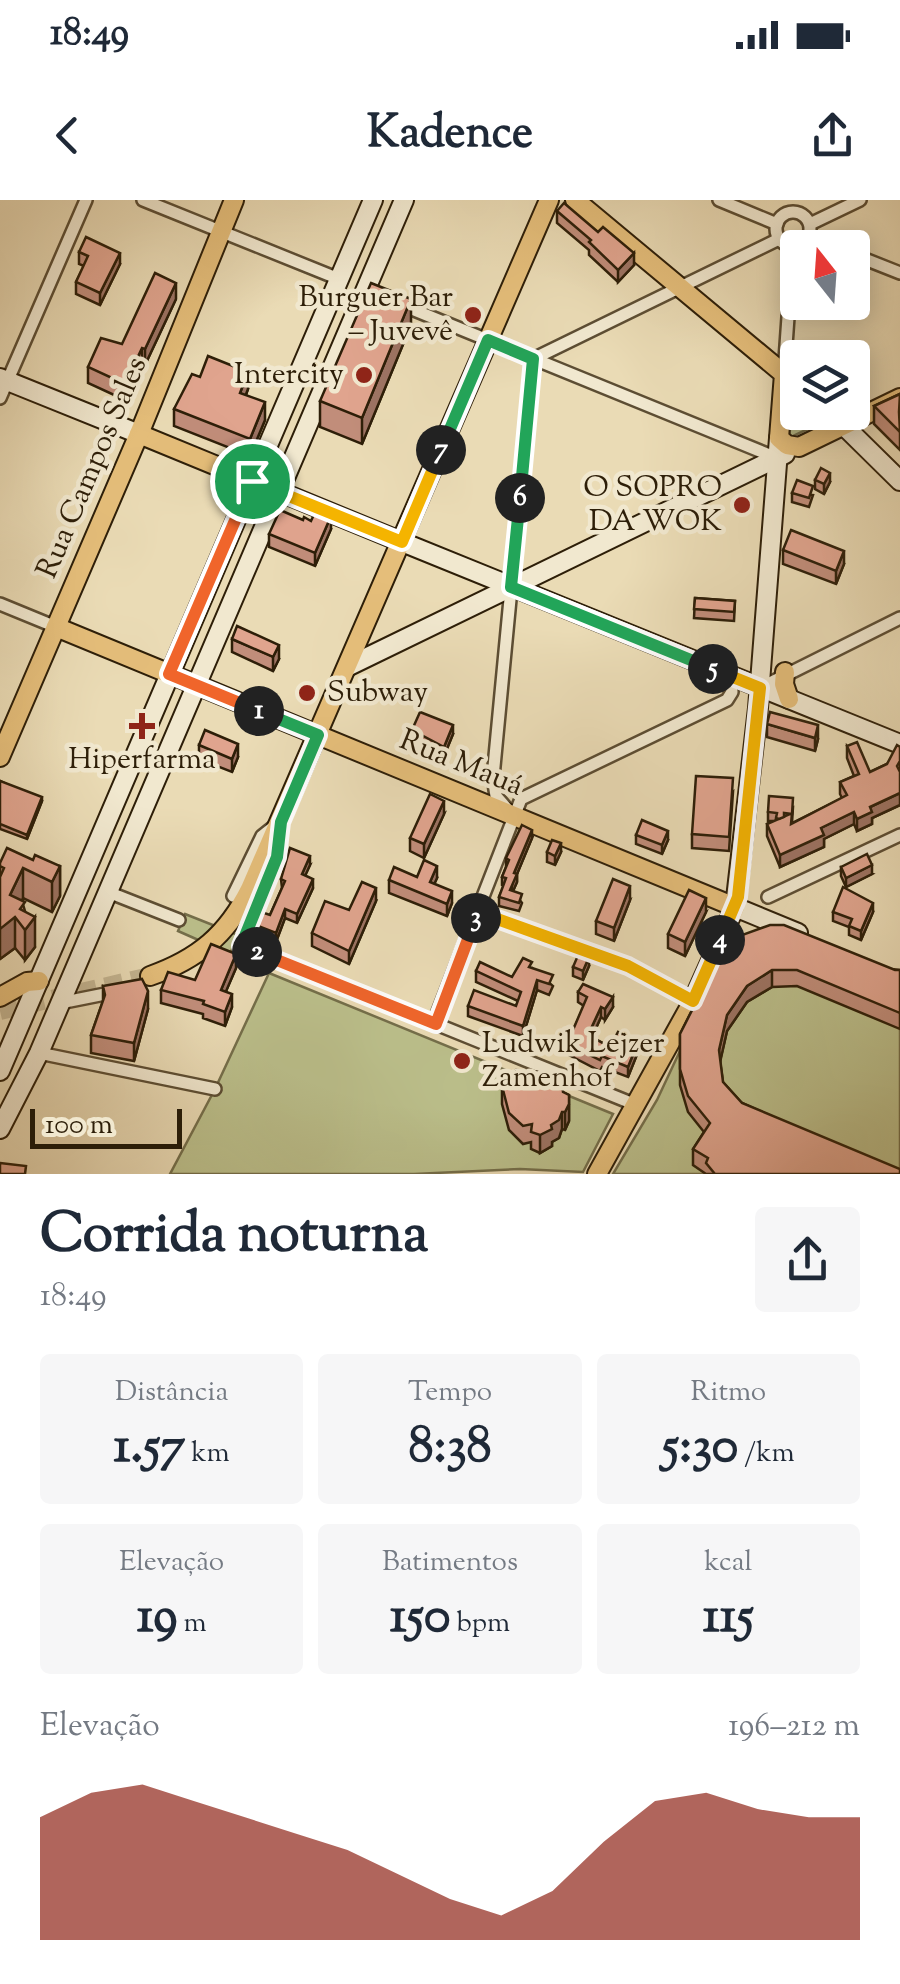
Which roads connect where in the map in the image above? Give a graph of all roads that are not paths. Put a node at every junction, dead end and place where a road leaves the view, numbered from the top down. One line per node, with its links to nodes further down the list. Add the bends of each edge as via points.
1 (86, 200): 23 (street)
2 (143, 200): 13 (street)
3 (234, 200): 13 (main road, Rua Campos Sales)
4 (373, 200): 17 (street)
5 (404, 200): 19 (street)
6 (549, 200): 20 (main road)
7 (575, 200): 18 (main road)
8 (719, 200): 11 (street)
9 (860, 200): 12 (street)
10 (796, 206): 11 (street); 12 (street)
11 (776, 224): 14 (street)
12 (809, 230)
13 (221, 232): 17 (street); 29 (main road, Rua Campos Sales)
14 (779, 240): 18 (street)
15 (870, 261): 16 (street)
16 (900, 273)
17 (338, 280): 33 (street)
18 (680, 288): 21 (street); 22 (main road)
19 (366, 290): 20 (street); 35 (street)
20 (488, 340): 21 (street); 37 (main road)
21 (533, 359): 32 (street); 38 (street)
22 (780, 376)
23 (2, 386): 29 (street)
24 (900, 398): 25 (main road)
25 (870, 413)
26 (781, 430): 30 (main road)
27 (835, 430): 31 (main road)
28 (850, 430): 34 (street)
29 (139, 434): 33 (main road); 41 (main road, Rua Campos Sales)
30 (779, 438): 31 (main road); 32 (street)
31 (799, 448): 32 (street); 36 (street, via 782,480)
32 (777, 458): 36 (street); 38 (street)
33 (252, 481): 35 (main road); 44 (street)
34 (900, 481)
35 (280, 492): 37 (main road); 46 (street)
36 (772, 522): 47 (street)
37 (402, 542): 38 (street); 42 (main road)
38 (511, 587): 42 (street); 45 (street); 52 (street, via 493,777 496,796)
39 (0, 604): 41 (street, Rua Mauá)
40 (900, 618): 43 (street)
41 (56, 627): 44 (main road, Rua Mauá); 51 (main road, Rua Campos Sales)
42 (348, 666): 49 (main road)
43 (786, 672): 47 (street); 48 (main road)
44 (169, 674): 46 (main road, Rua Mauá); 56 (street)
45 (730, 676): 47 (street); 52 (street, via 727,700 527,795)
46 (196, 685): 49 (main road, Rua Mauá); 57 (street)
47 (760, 688): 48 (street); 60 (street)
48 (789, 699): 50 (street)
49 (318, 735): 52 (main road, Rua Mauá); 53 (main road)
50 (900, 744)
51 (0, 757)
52 (516, 817): 60 (main road, Rua Mauá); 61 (street)
53 (281, 822): 58 (street, via 262,836); 64 (main road, via 220,937); 70 (street, via 277,857 241,946)
54 (900, 835): 59 (street)
55 (64, 874): 56 (street)
56 (83, 882): 65 (street)
57 (108, 892): 62 (street); 69 (street)
58 (233, 896)
59 (768, 897)
60 (735, 907): 63 (street, Rua Mauá); 68 (main road)
61 (478, 912): 68 (street, via 628,966); 70 (street)
62 (179, 920)
63 (815, 940)
64 (150, 976)
65 (40, 981): 67 (main road); 72 (street)
66 (132, 989): 69 (street)
67 (0, 997)
68 (693, 1001): 74 (main road)
69 (60, 1003): 71 (street)
70 (436, 1024): 74 (street)
71 (39, 1053): 73 (street); 75 (street)
72 (0, 1071)
73 (215, 1089)
74 (636, 1105): 76 (main road)
75 (0, 1128)
76 (597, 1174)

